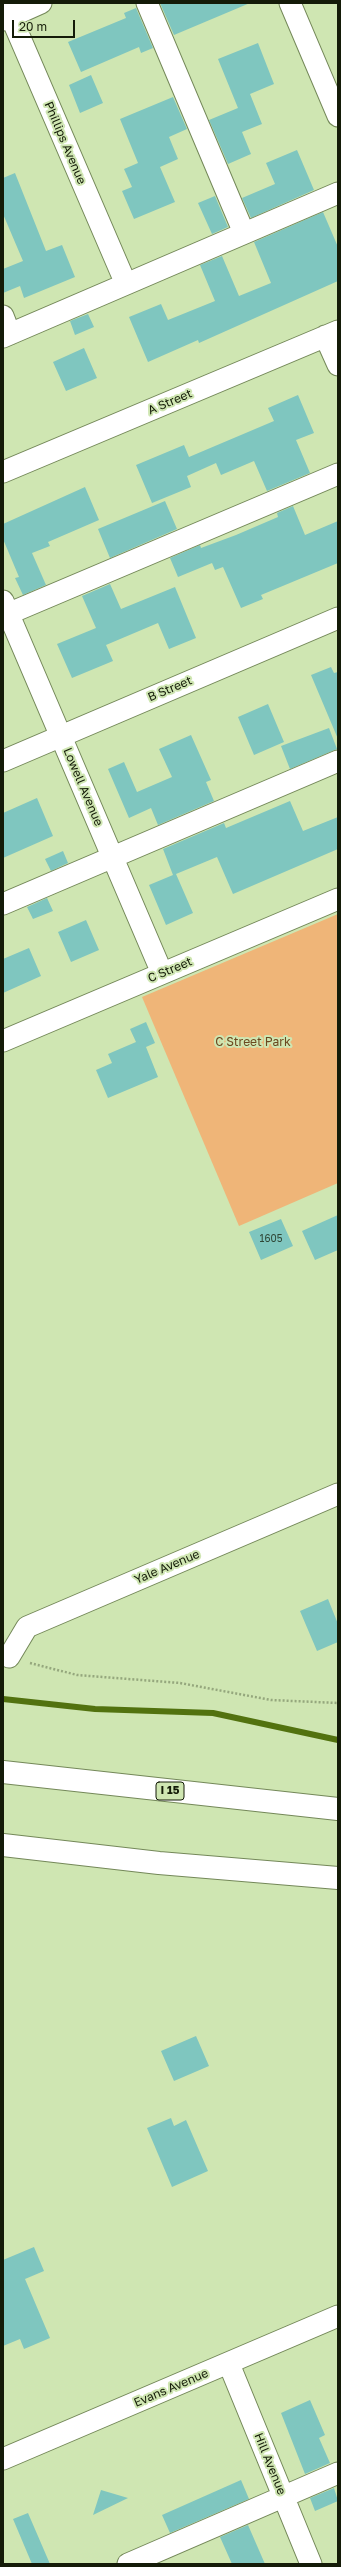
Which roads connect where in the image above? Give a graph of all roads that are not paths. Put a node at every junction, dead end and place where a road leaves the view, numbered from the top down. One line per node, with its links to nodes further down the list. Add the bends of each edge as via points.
1 (41, 3): 4 (street)
2 (147, 3): 7 (street)
3 (290, 3): 5 (street)
4 (6, 13): 8 (street, Phillips Avenue)
5 (338, 116)
6 (338, 193): 7 (street)
7 (244, 233): 8 (street)
8 (126, 284): 9 (street)
9 (5, 329)
10 (332, 334): 11 (street); 12 (street, A Street)
11 (338, 365)
12 (3, 472)
13 (338, 474): 14 (street)
14 (5, 610): 16 (street, Lowell Avenue)
15 (338, 618): 16 (street, B Street)
16 (61, 736): 17 (street, B Street); 19 (street, Lowell Avenue)
17 (3, 761)
18 (338, 761): 19 (street)
19 (113, 858): 21 (street); 22 (street, Lowell Avenue)
20 (338, 899): 22 (street, C Street)
21 (3, 904)
22 (162, 973): 23 (street, C Street)
23 (3, 1041)
24 (338, 1494): 25 (street, Yale Avenue, via 27,1627)
25 (9, 1657)
26 (3, 1772): 27 (highway, I 15)
27 (338, 1809)
28 (3, 1845): 29 (highway)
29 (338, 1878)
30 (338, 2316): 31 (street, Evans Avenue)
31 (228, 2364): 32 (street, Evans Avenue); 34 (street, Hill Avenue)
32 (3, 2459)
33 (338, 2473): 34 (street)
34 (283, 2497): 35 (street); 36 (street, Hill Avenue)
35 (128, 2564)
36 (311, 2564)

